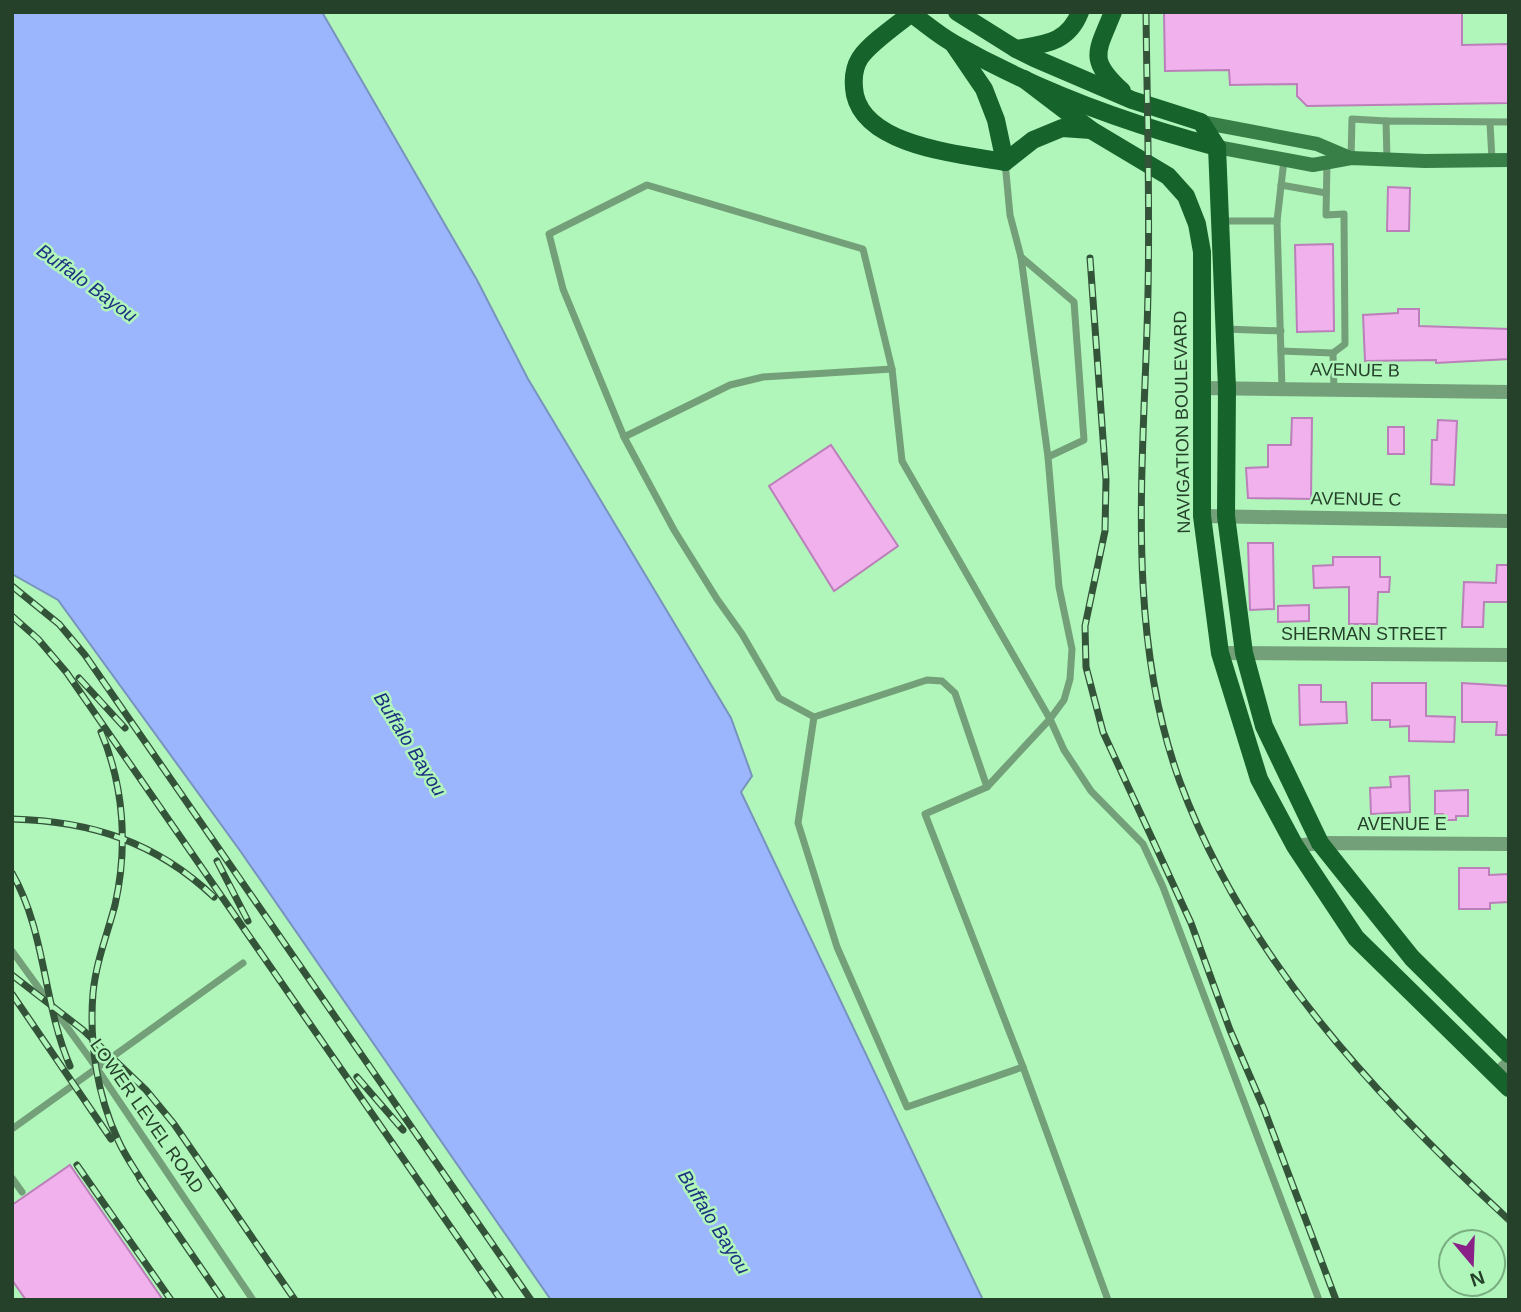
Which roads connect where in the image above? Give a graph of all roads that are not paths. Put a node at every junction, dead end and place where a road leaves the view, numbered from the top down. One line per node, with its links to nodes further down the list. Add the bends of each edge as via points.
1 (911, 12): 5 (main road); 20 (main road, via 860,59 853,83 856,100 874,125 908,143)
2 (957, 12): 6 (main road)
3 (1080, 12): 6 (main road, via 1074,27 1060,39)
4 (1113, 12): 8 (main road, via 1098,49 1098,63)
5 (951, 42): 7 (main road); 20 (main road, via 984,89)
6 (1016, 49): 8 (main road)
7 (1024, 79): 13 (main road, NAVIGATION BOULEVARD); 14 (main road)
8 (1132, 100): 10 (main road)
9 (1386, 121): 12 (lane); 16 (lane, via 1352,120); 17 (lane)
10 (1201, 122): 14 (main road); 16 (main road, via 1317,144)
11 (1509, 122): 12 (lane)
12 (1490, 123): 18 (lane)
13 (1091, 130): 20 (main road, via 1062,128 1033,140); 32 (main road, NAVIGATION BOULEVARD, via 1168,176 1186,197 1202,252)
14 (1217, 148): 15 (main road); 24 (main road)
15 (1284, 159): 21 (main road); 22 (lane)
16 (1351, 159): 17 (main road); 21 (main road)
17 (1387, 160): 18 (main road)
18 (1492, 160): 19 (main road)
19 (1509, 160)
20 (1005, 162): 26 (lane, via 1010,215)
21 (1327, 162): 23 (lane)
22 (1282, 185): 23 (lane); 25 (lane)
23 (1326, 193): 30 (lane, via 1326,215 1344,214 1345,344)
24 (1220, 221): 25 (lane); 27 (main road)
25 (1277, 221): 28 (lane)
26 (1021, 257): 38 (lane); 38 (lane, via 1074,302 1084,440)
27 (1224, 329): 28 (lane); 33 (main road)
28 (1281, 331): 29 (lane)
29 (1281, 351): 30 (lane); 34 (lane)
30 (1333, 353): 35 (lane)
31 (892, 369): 37 (lane, via 763,377 730,385); 37 (lane, via 863,249 647,186 549,234 563,289); 46 (lane, via 902,461)
32 (1202, 388): 33 (street, AVENUE B); 39 (main road, NAVIGATION BOULEVARD)
33 (1227, 388): 34 (street, AVENUE B); 40 (main road)
34 (1282, 389): 35 (street, AVENUE B)
35 (1334, 390): 36 (street, AVENUE B)
36 (1509, 391)
37 (624, 437): 45 (lane, via 674,530 779,698)
38 (1048, 457): 46 (lane, via 1059,587 1072,649 1064,700)
39 (1202, 516): 40 (street, AVENUE C); 42 (main road, NAVIGATION BOULEVARD)
40 (1226, 516): 41 (street, AVENUE C); 43 (main road)
41 (1509, 521)
42 (1220, 653): 43 (street, SHERMAN STREET); 50 (main road, NAVIGATION BOULEVARD, via 1259,779)
43 (1244, 653): 44 (street, SHERMAN STREET); 48 (main road, via 1264,726)
44 (1509, 655)
45 (814, 717): 47 (lane, via 927,680 942,681 955,693); 55 (lane, via 798,823 837,947 907,1107)
46 (1050, 719): 47 (lane); 64 (lane, via 1091,790 1143,844 1158,876)
47 (987, 787): 55 (lane, via 925,814)
48 (1320, 843): 49 (street, AVENUE E); 50 (street, AVENUE E); 53 (main road, via 1412,958)
49 (1509, 844)
50 (1295, 846): 57 (main road, NAVIGATION BOULEVARD, via 1356,938)
51 (12, 951): 56 (lane, LOWER LEVEL ROAD)
52 (243, 964): 56 (lane)
53 (1509, 1054)
54 (1509, 1063): 57 (street)
55 (1023, 1067): 63 (lane)
56 (97, 1068): 59 (lane); 62 (lane, LOWER LEVEL ROAD)
57 (1495, 1076): 58 (main road, NAVIGATION BOULEVARD)
58 (1509, 1088)
59 (12, 1129)
60 (12, 1178): 61 (lane)
61 (22, 1192)
62 (253, 1300)
63 (1108, 1300)
64 (1319, 1300)

